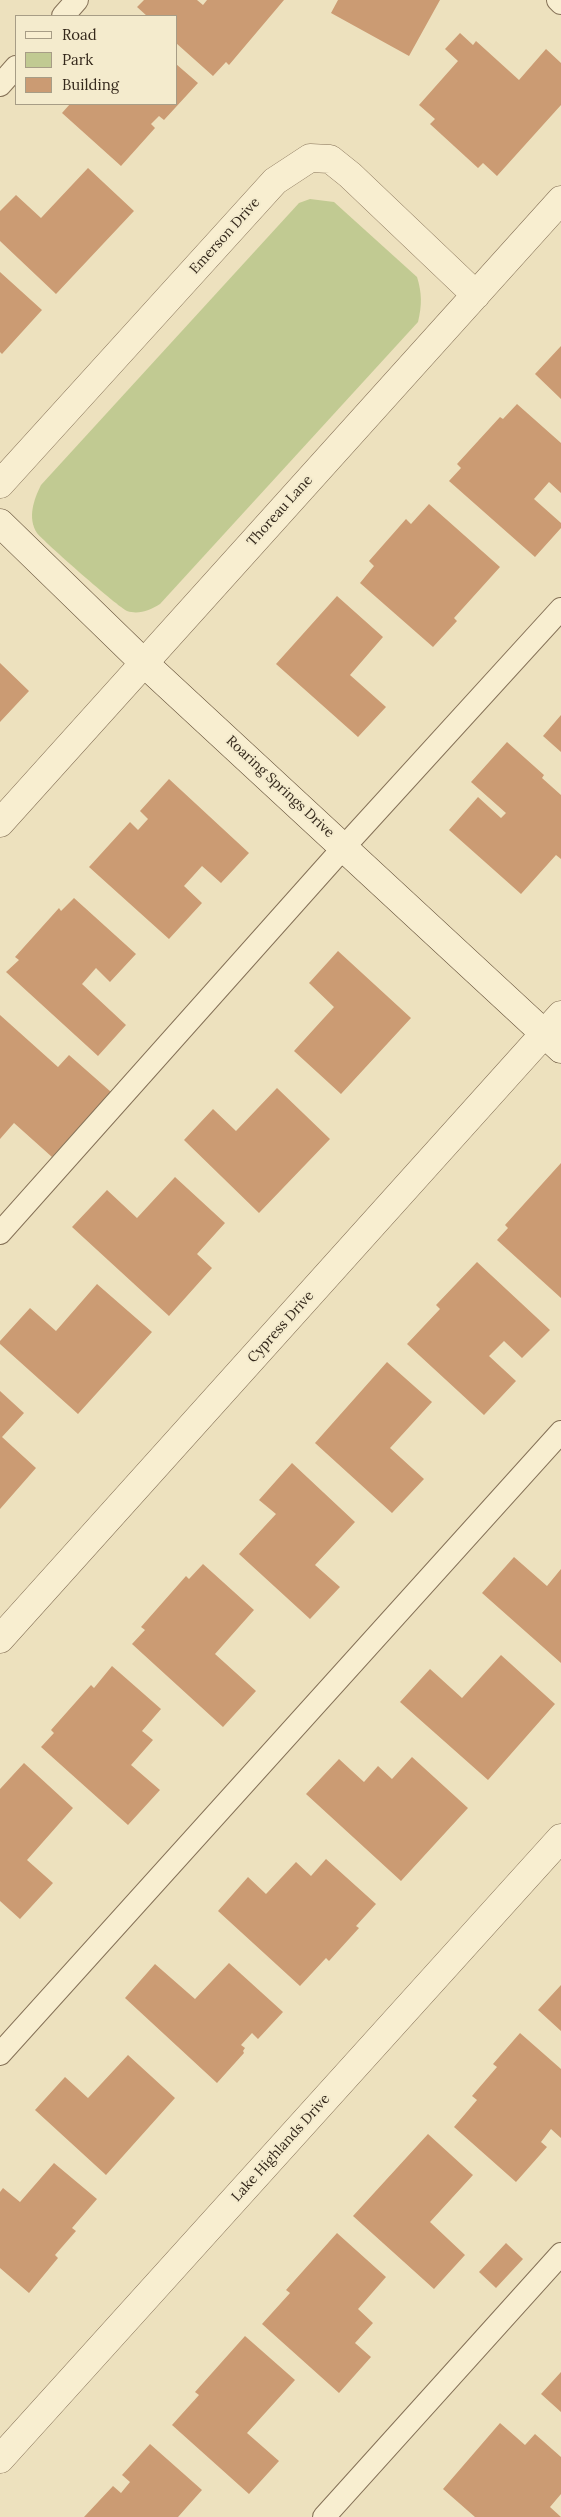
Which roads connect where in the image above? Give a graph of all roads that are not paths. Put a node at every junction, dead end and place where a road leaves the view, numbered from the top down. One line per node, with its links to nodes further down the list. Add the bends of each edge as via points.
1 (77, 0): 2 (lane)
2 (63, 15)
3 (15, 68): 4 (lane)
4 (0, 85)
5 (561, 200): 6 (street, Thoreau Lane)
6 (476, 295): 7 (street, Emerson Drive, via 350,175 330,159 310,158 275,181); 10 (street, Thoreau Lane)
7 (0, 484)
8 (0, 523): 10 (street, Roaring Springs Drive)
9 (561, 609): 12 (lane)
10 (144, 663): 11 (street, Thoreau Lane); 12 (street, Roaring Springs Drive)
11 (0, 822)
12 (344, 847): 13 (street, Roaring Springs Drive); 14 (lane)
13 (556, 1033): 16 (street, Cypress Drive)
14 (0, 1233)
15 (561, 1432): 18 (lane)
16 (0, 1639)
17 (561, 1838): 20 (street, Lake Highlands Drive)
18 (0, 2054)
19 (561, 2254): 21 (lane)
20 (0, 2459)
21 (324, 2517)

